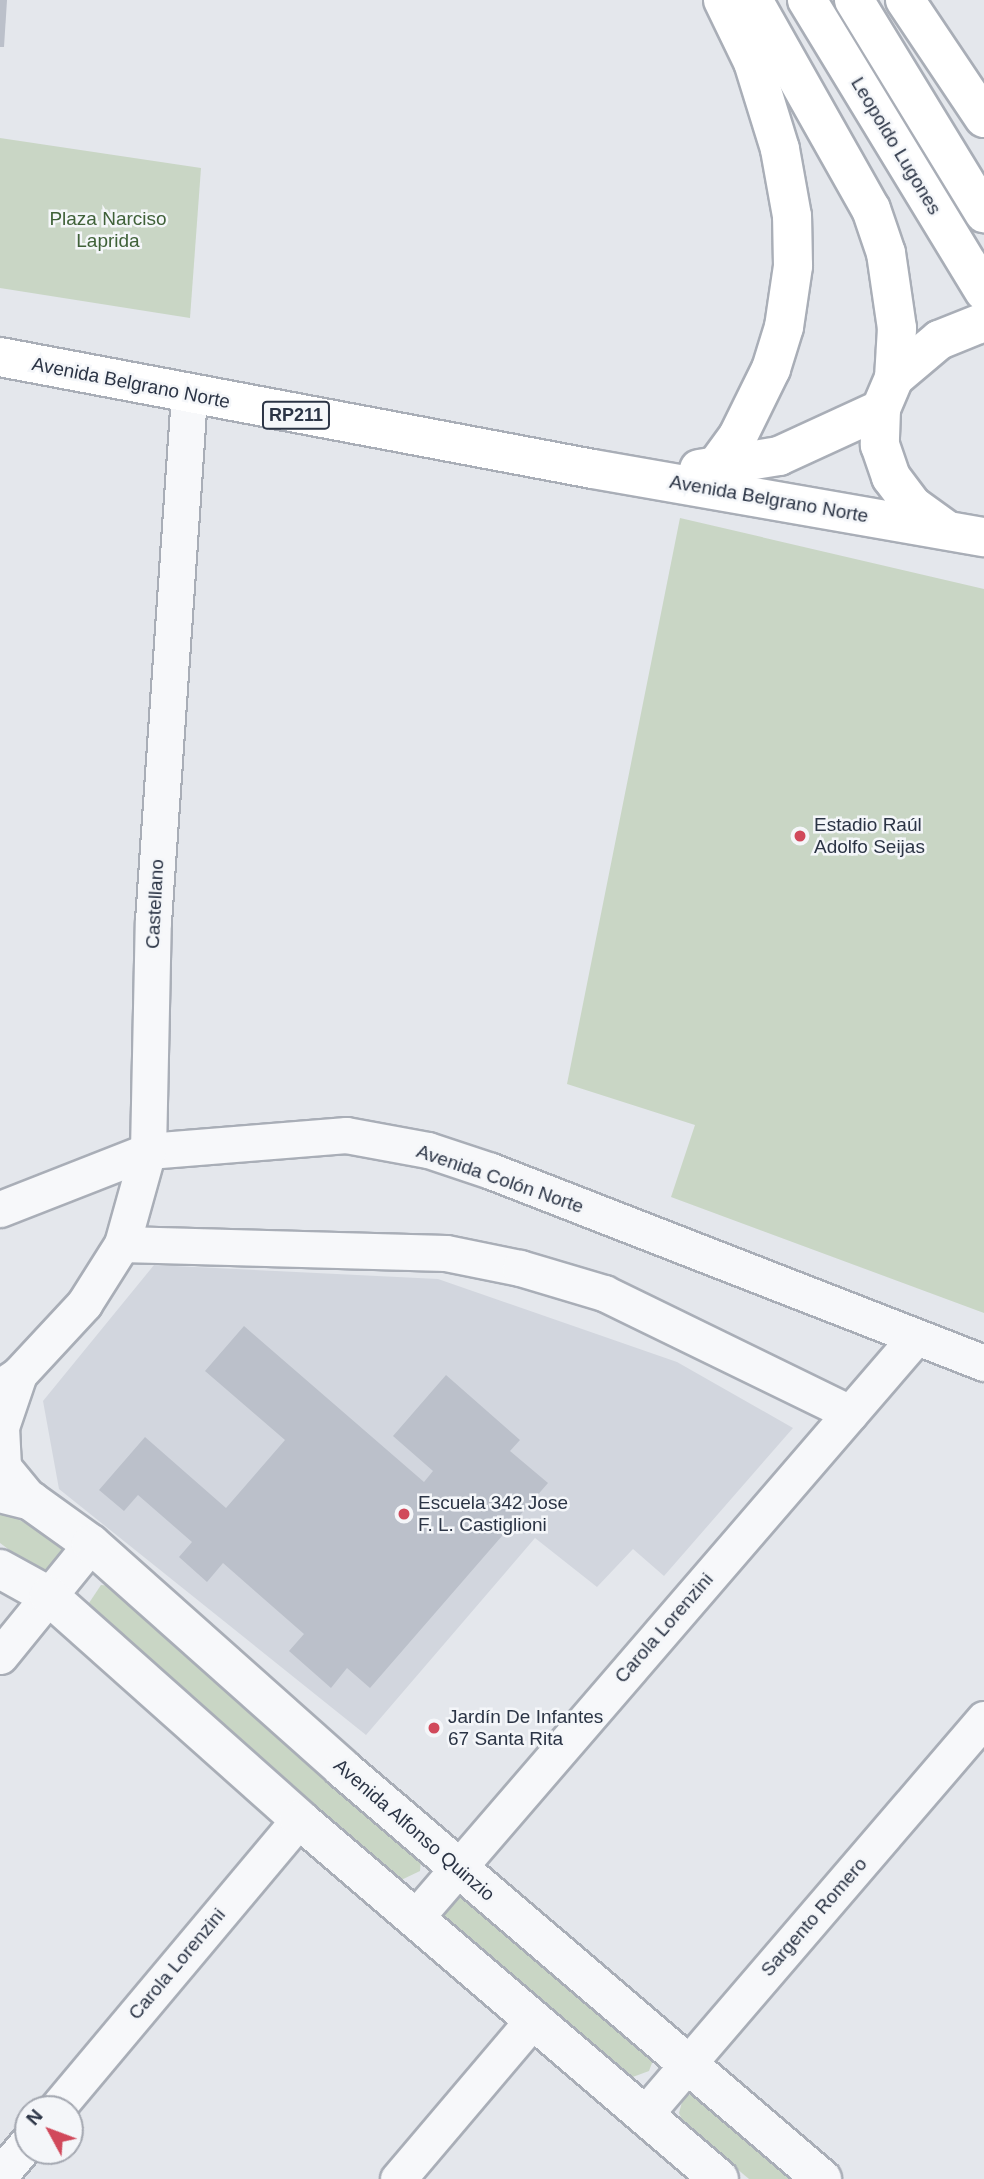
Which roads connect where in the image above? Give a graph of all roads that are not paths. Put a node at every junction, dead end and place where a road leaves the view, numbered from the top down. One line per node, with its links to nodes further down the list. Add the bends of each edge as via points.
1 (807, 0): 7 (main road, Leopoldo Lugones)
2 (854, 0): 6 (main road, Leopoldo Lugones)
3 (905, 0): 5 (main road)
4 (737, 8): 10 (main road, via 819,119 871,209 886,253 897,328); 13 (main road, via 780,149 792,216 793,267 784,327 771,369 738,436)
5 (984, 118)
6 (984, 213)
7 (984, 291)
8 (984, 322): 10 (main road, Avenida Belgrano Norte, via 939,340)
9 (0, 357): 11 (main road, Avenida Belgrano Norte / RP211)
10 (888, 394): 13 (main road, Avenida Belgrano Norte / RP211, via 779,456); 14 (main road, via 880,445 891,478 912,505)
11 (190, 395): 12 (main road, Avenida Belgrano Norte / RP211); 16 (street, Castellano, via 153,921)
12 (593, 469): 13 (main road, Avenida Belgrano Norte / RP211); 14 (main road, Avenida Belgrano Norte / RP211)
13 (714, 469)
14 (946, 529): 15 (main road, Avenida Belgrano Norte)
15 (984, 537)
16 (148, 1152): 17 (street, Avenida Colón Norte); 18 (street, Castellano); 19 (street, Avenida Colón Norte, via 346,1135 428,1150)
17 (0, 1209)
18 (122, 1244): 21 (street, Castellano, via 84,1304); 22 (street, via 446,1253 520,1268 604,1293)
19 (914, 1339): 20 (street, Avenida Colón Norte); 22 (street, Carola Lorenzini)
20 (984, 1363)
21 (10, 1380): 23 (street, Castellano, via 1,1427 3,1467)
22 (850, 1413): 30 (street, Carola Lorenzini)
23 (15, 1497): 24 (street, Avenida Alfonso Quinzio)
24 (91, 1544): 26 (street); 30 (street, Avenida Alfonso Quinzio)
25 (0, 1569): 26 (street)
26 (48, 1596): 27 (street); 29 (street)
27 (0, 1656)
28 (984, 1719): 33 (street, Sargento Romero)
29 (299, 1819): 31 (street); 34 (street, Carola Lorenzini)
30 (458, 1867): 31 (street, Carola Lorenzini); 33 (street, Avenida Alfonso Quinzio)
31 (415, 1918): 32 (street)
32 (533, 2020): 35 (street); 38 (street)
33 (688, 2064): 35 (street, Sargento Romero); 40 (street, Avenida Alfonso Quinzio)
34 (67, 2095)
35 (644, 2115): 39 (street)
36 (14, 2158): 37 (street)
37 (0, 2175)
38 (398, 2179)
39 (719, 2179)
40 (822, 2179)

